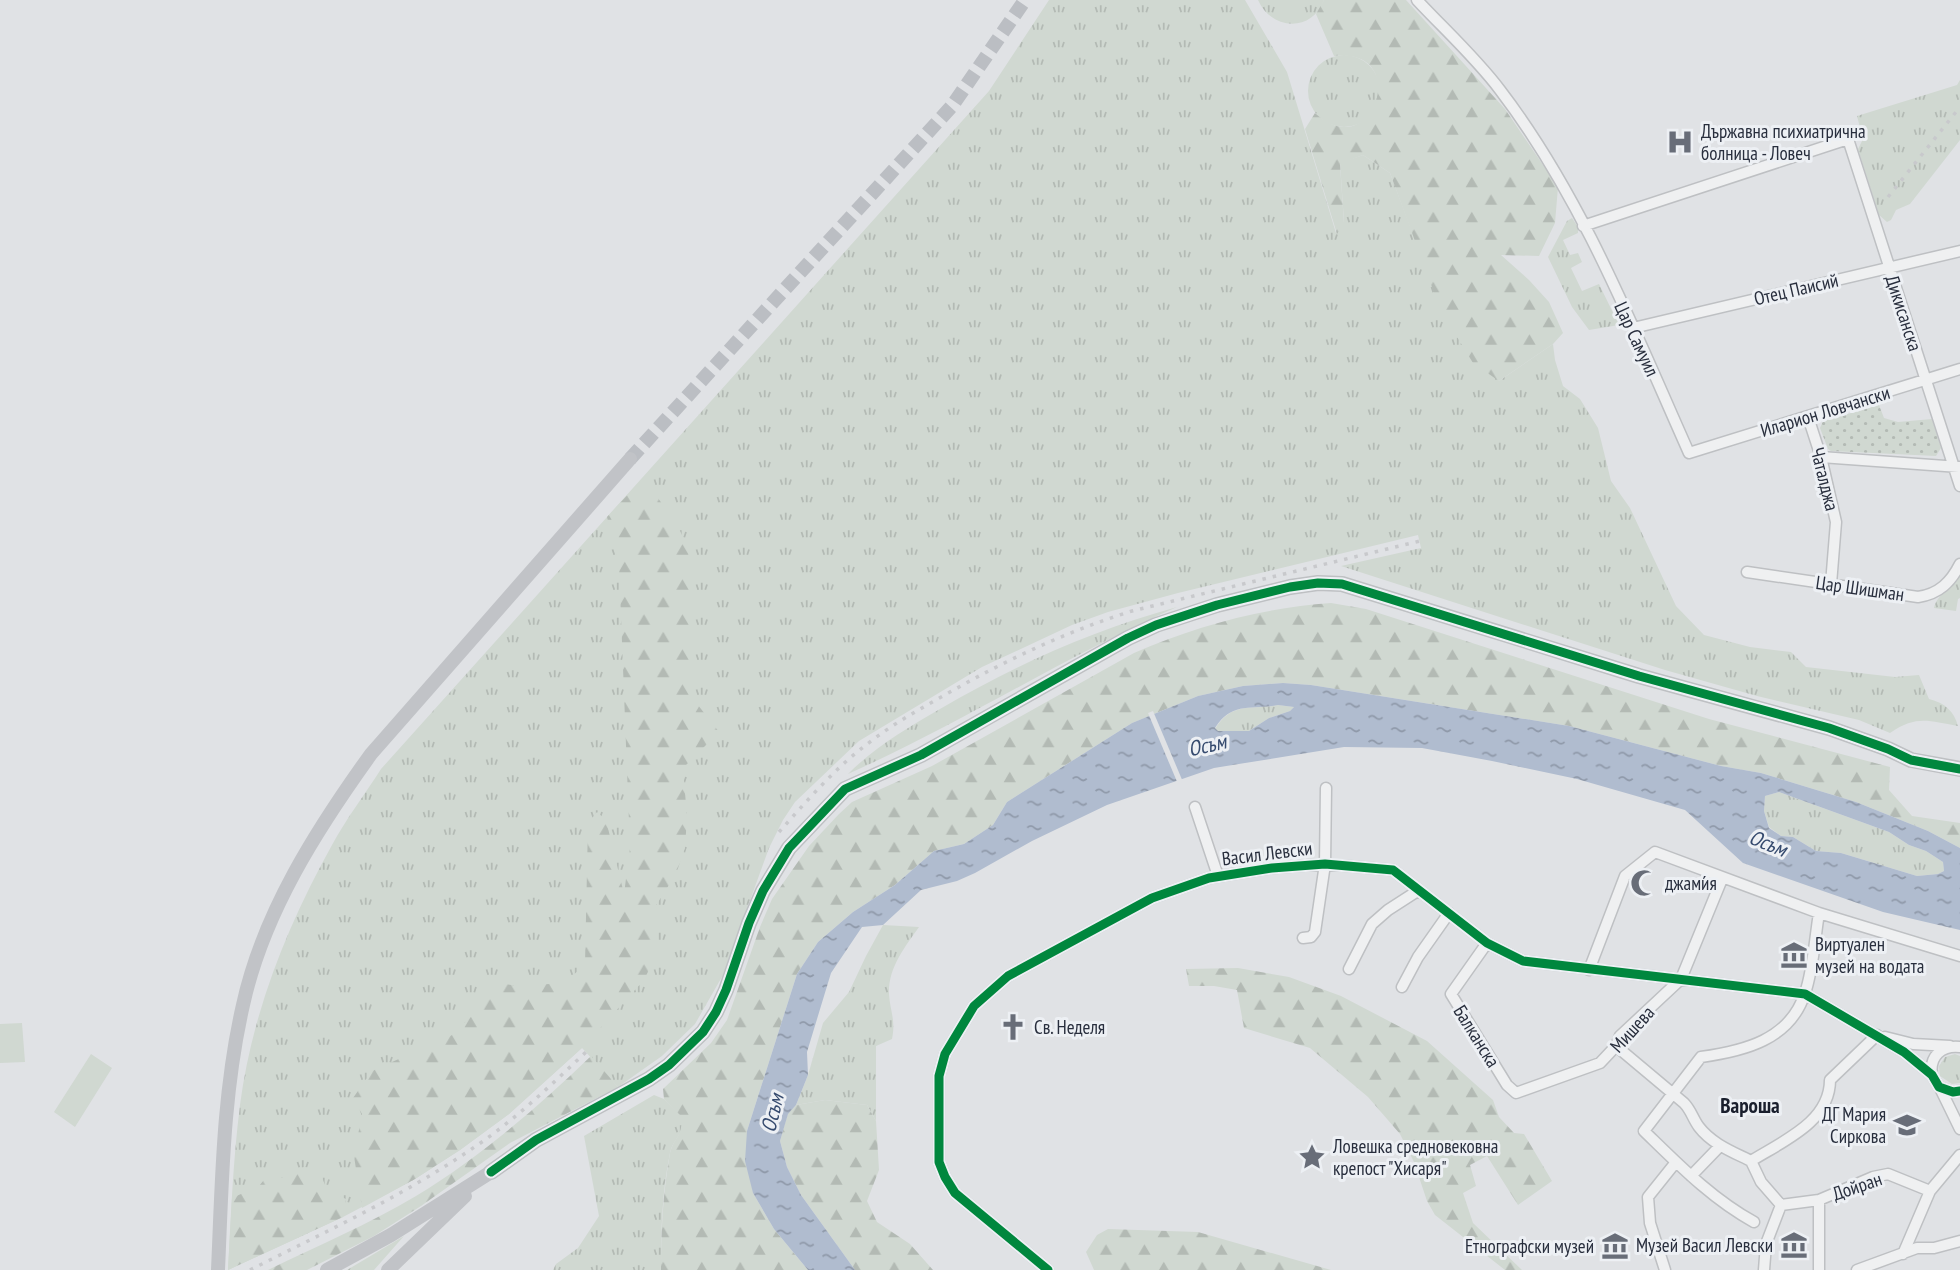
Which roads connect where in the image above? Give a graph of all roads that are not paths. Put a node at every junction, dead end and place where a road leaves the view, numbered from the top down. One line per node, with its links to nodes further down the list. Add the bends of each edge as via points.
1 (1416, 0): 2 (street, Цар Самуил, via 1499,88 1553,168)
2 (1584, 226): 4 (street, Дикисанска, via 1848,139); 5 (street, Цар Самуил)
3 (1960, 251): 4 (street, Отец Паисий)
4 (1889, 267): 5 (street, Отец Паисий); 7 (street, Дикисанска)
5 (1633, 328): 9 (street, Цар Самуил)
6 (1960, 369): 7 (street, Иларион Ловчански)
7 (1926, 380): 8 (street, Иларион Ловчански); 12 (street, Дикисанска)
8 (1808, 417): 9 (street, Иларион Ловчански); 10 (street, Чаталджа)
9 (1689, 453)
10 (1821, 457): 12 (street); 16 (street, Чаталджа, via 1836,522)
11 (630, 459): 55 (main road, via 370,754 337,801 278,906 243,1003 236,1039 224,1128)
12 (1957, 467): 13 (street, Дикисанска)
13 (1960, 486)
14 (1960, 564): 16 (street, Цар Шишман, via 1949,582 1926,596)
15 (1747, 572): 16 (street, Цар Шишман)
16 (1831, 584)
17 (1960, 769): 47 (street, via 1911,760 1829,728 1639,676 1342,584 1290,587 1188,613 1128,638 921,755 845,789 789,848 763,891 726,990 703,1032 649,1079 536,1139)
18 (1326, 788): 20 (street)
19 (1195, 807): 21 (street)
20 (1325, 864): 21 (street, Васил Левски); 23 (street, Васил Левски, via 1393,870); 26 (street, via 1315,932)
21 (1218, 876): 58 (street, Васил Левски, via 1152,898 1008,976 974,1006 941,1064 939,1162 945,1177 955,1193)
22 (1722, 879): 24 (street); 30 (street, via 1655,852 1625,876); 31 (street, Мишева)
23 (1419, 890): 25 (street, Васил Левски); 29 (street, via 1372,924)
24 (1819, 913): 28 (street); 33 (street)
25 (1449, 914): 27 (street, Васил Левски); 32 (street)
26 (1303, 938)
27 (1487, 943): 30 (street, Васил Левски, via 1523,961); 40 (street, Балканска, via 1451,994)
28 (1960, 957)
29 (1349, 969)
30 (1589, 970): 31 (street, Васил Левски)
31 (1681, 979): 33 (street, Васил Левски); 35 (street, Мишева, via 1620,1036)
32 (1402, 986)
33 (1805, 994): 34 (street, Васил Левски); 41 (street, via 1779,1034 1736,1052 1701,1057)
34 (1877, 1035): 36 (street, via 1913,1044); 37 (street); 45 (street, via 1830,1080 1830,1092 1813,1122)
35 (1616, 1046): 40 (street, Мишева, via 1600,1063); 41 (street)
36 (1957, 1046): 37 (street, via 1943,1049 1933,1060)
37 (1932, 1075): 38 (street)
38 (1939, 1087): 39 (street); 42 (street)
39 (1960, 1091)
40 (1516, 1093)
41 (1673, 1095): 43 (street); 46 (street, via 1644,1131)
42 (1960, 1129)
43 (1720, 1146): 45 (street); 48 (street)
44 (1960, 1155): 49 (street)
45 (1751, 1161): 51 (street, via 1761,1182)
46 (1676, 1162): 48 (street); 59 (street, via 1648,1197 1650,1223)
47 (491, 1172): 56 (main road); 57 (main road)
48 (1691, 1176): 52 (street, via 1727,1207)
49 (1930, 1192): 50 (street, Дойран, via 1888,1174); 54 (street)
50 (1819, 1200): 51 (street, Дойран); 61 (street)
51 (1781, 1205): 60 (street, via 1766,1244)
52 (1754, 1222)
53 (1960, 1241): 54 (street)
54 (1903, 1254): 62 (street)
55 (218, 1270)
56 (327, 1270)
57 (388, 1270)
58 (1048, 1270)
59 (1665, 1270)
60 (1764, 1270)
61 (1819, 1270)
62 (1857, 1270)

